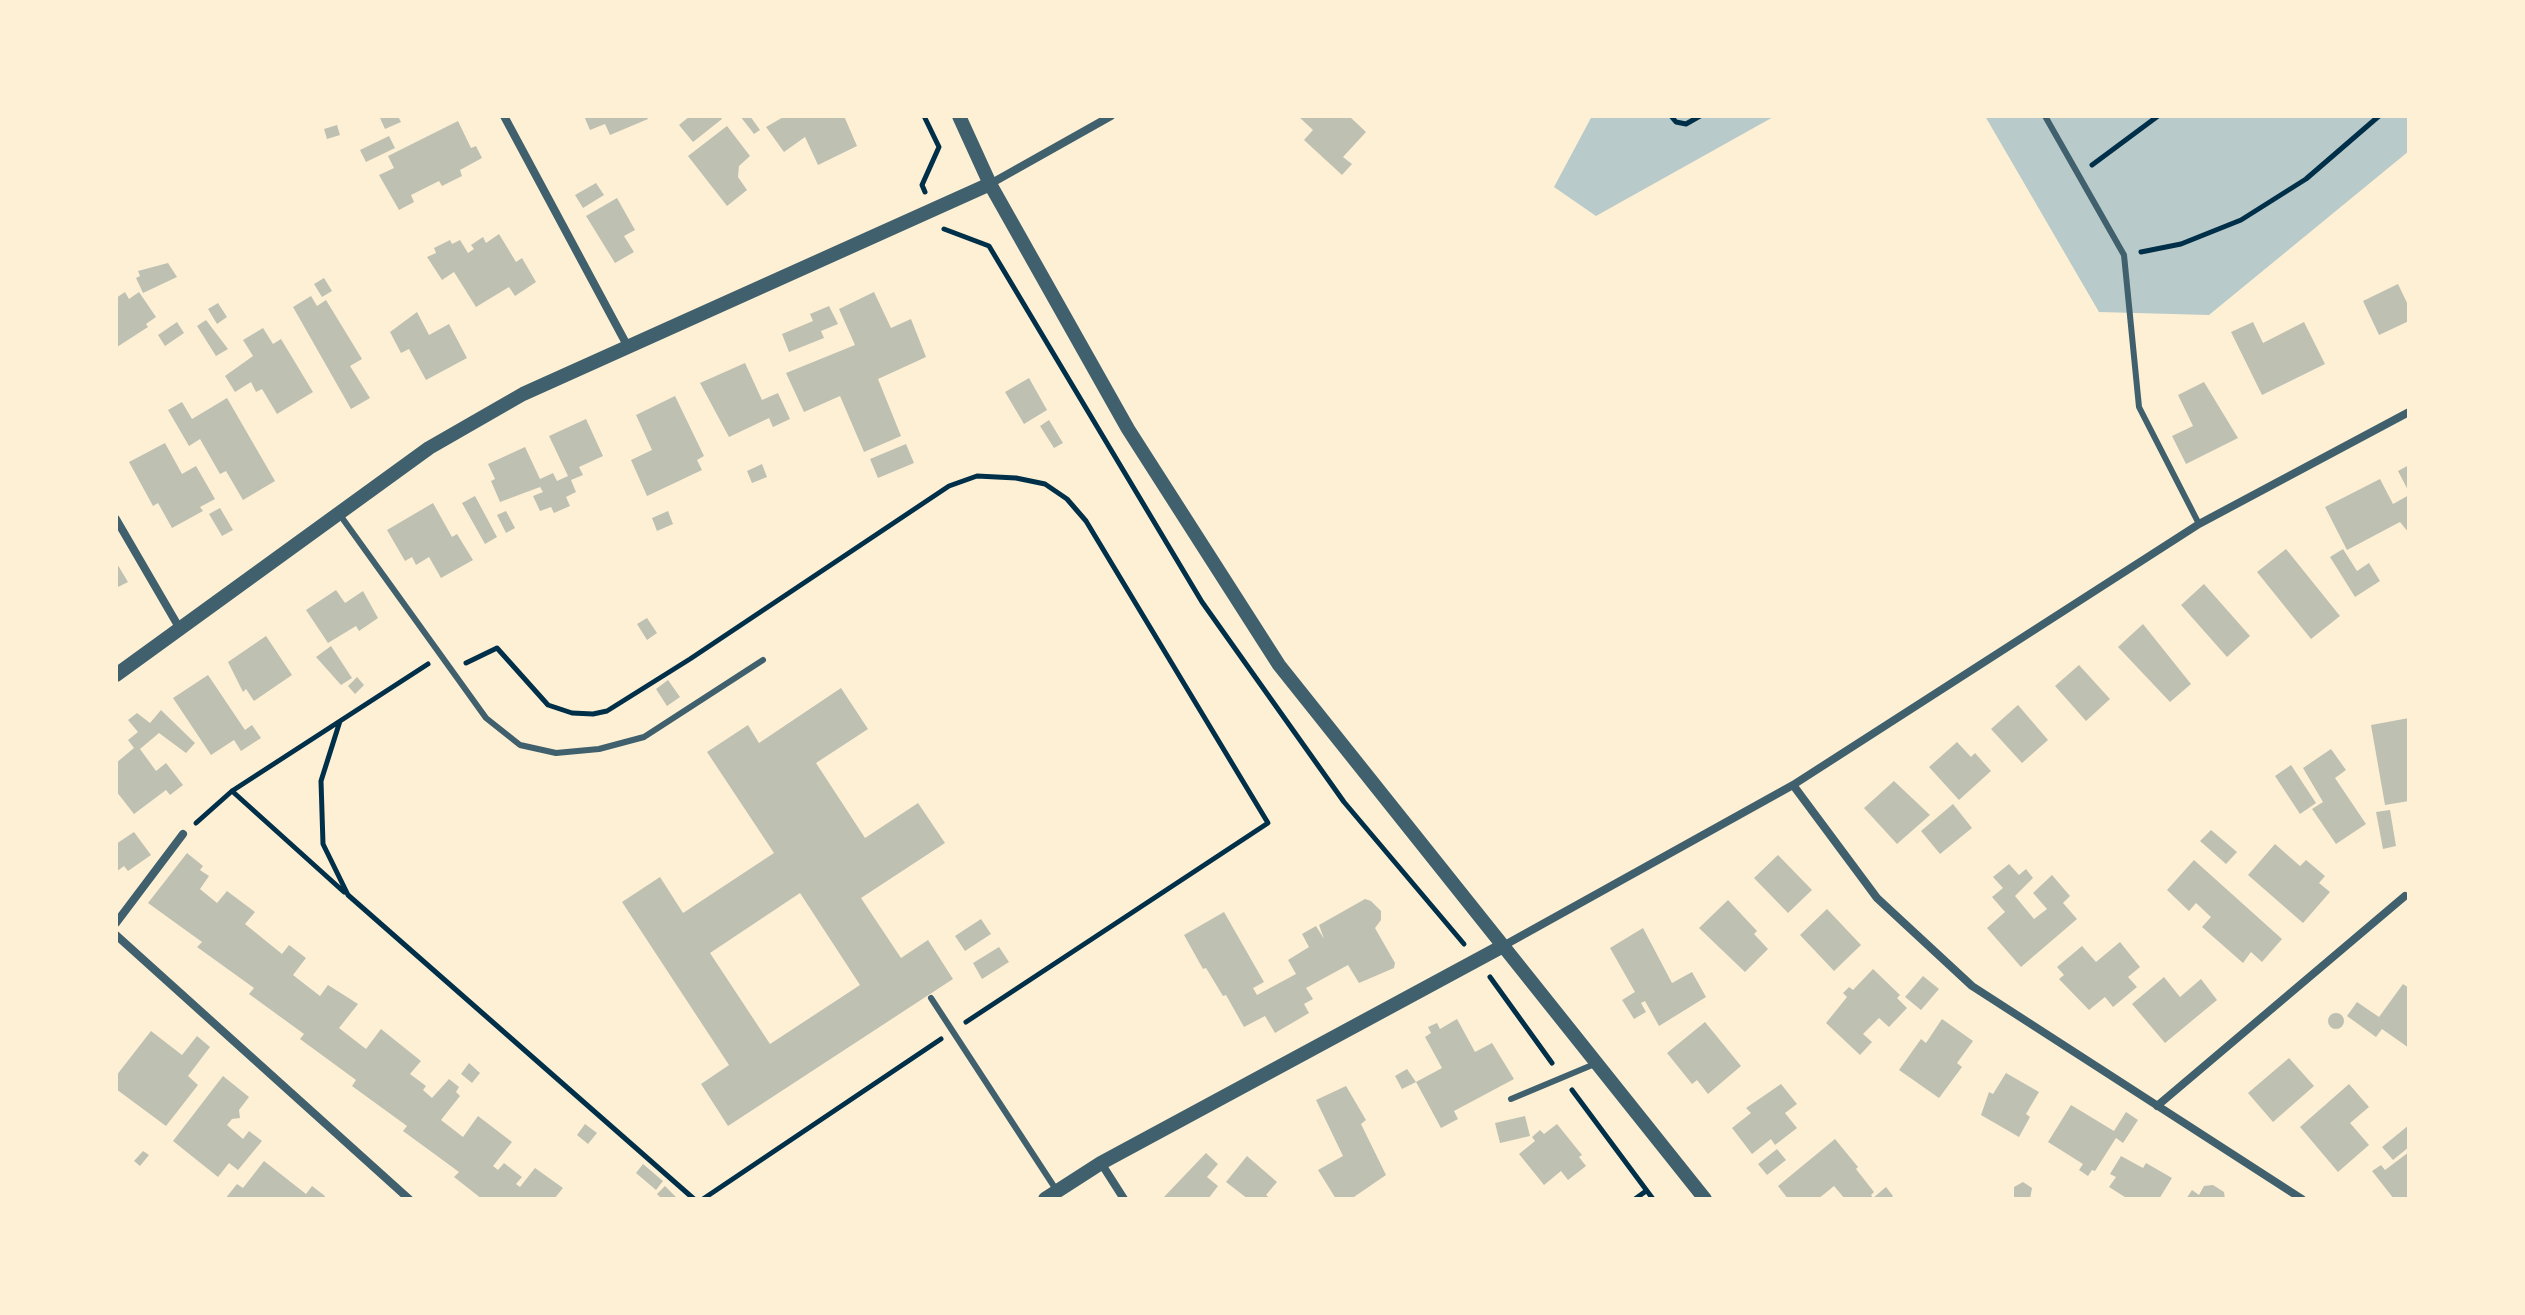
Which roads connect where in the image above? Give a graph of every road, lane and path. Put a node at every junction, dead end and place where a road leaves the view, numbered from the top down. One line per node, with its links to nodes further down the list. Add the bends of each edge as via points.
1 (504, 116): 12 (street)
2 (959, 116): 10 (street)
3 (1111, 116): 10 (street)
4 (1671, 116): 5 (path, via 1686,124)
5 (1700, 116)
6 (2045, 116): 9 (lane)
7 (2158, 116): 9 (path)
8 (2379, 116): 11 (path, via 2306,179 2241,220 2181,244)
9 (2078, 175): 11 (lane)
10 (990, 184): 12 (street); 29 (street, via 1128,429 1279,665)
11 (2124, 255): 16 (lane, via 2139,407)
12 (628, 347): 14 (street, via 509,402 429,448)
13 (2409, 412): 16 (street)
14 (338, 512): 17 (street); 18 (lane)
15 (116, 519): 17 (street)
16 (2199, 524): 22 (street)
17 (180, 629): 20 (street)
18 (441, 656): 19 (lane, via 486,718 520,745 556,753 644,737); 21 (path); 31 (path, via 464,664 497,648 548,705 572,713 607,711 949,486 977,476 1016,478 1045,484 1067,499 1086,521 1268,823)
19 (763, 660)
20 (116, 675)
21 (341, 719): 23 (path); 25 (path, via 321,781 323,844)
22 (1793, 785): 29 (street); 34 (street, via 1877,898 1923,945 1972,986)
23 (232, 791): 24 (path); 25 (path)
24 (183, 834): 27 (street)
25 (348, 895): 39 (path)
26 (2405, 896): 34 (street)
27 (116, 923)
28 (116, 935): 38 (street)
29 (1503, 946): 32 (street); 35 (street)
30 (931, 998): 31 (lane)
31 (953, 1031): 37 (lane); 40 (path)
32 (1597, 1063): 33 (lane); 43 (street)
33 (1511, 1099)
34 (2157, 1106): 44 (street)
35 (1101, 1163): 37 (street); 41 (street)
36 (1646, 1191): 42 (path)
37 (1051, 1195)
38 (409, 1199)
39 (694, 1199)
40 (703, 1199)
41 (1124, 1199)
42 (1635, 1199)
43 (1705, 1199)
44 (2302, 1199)

